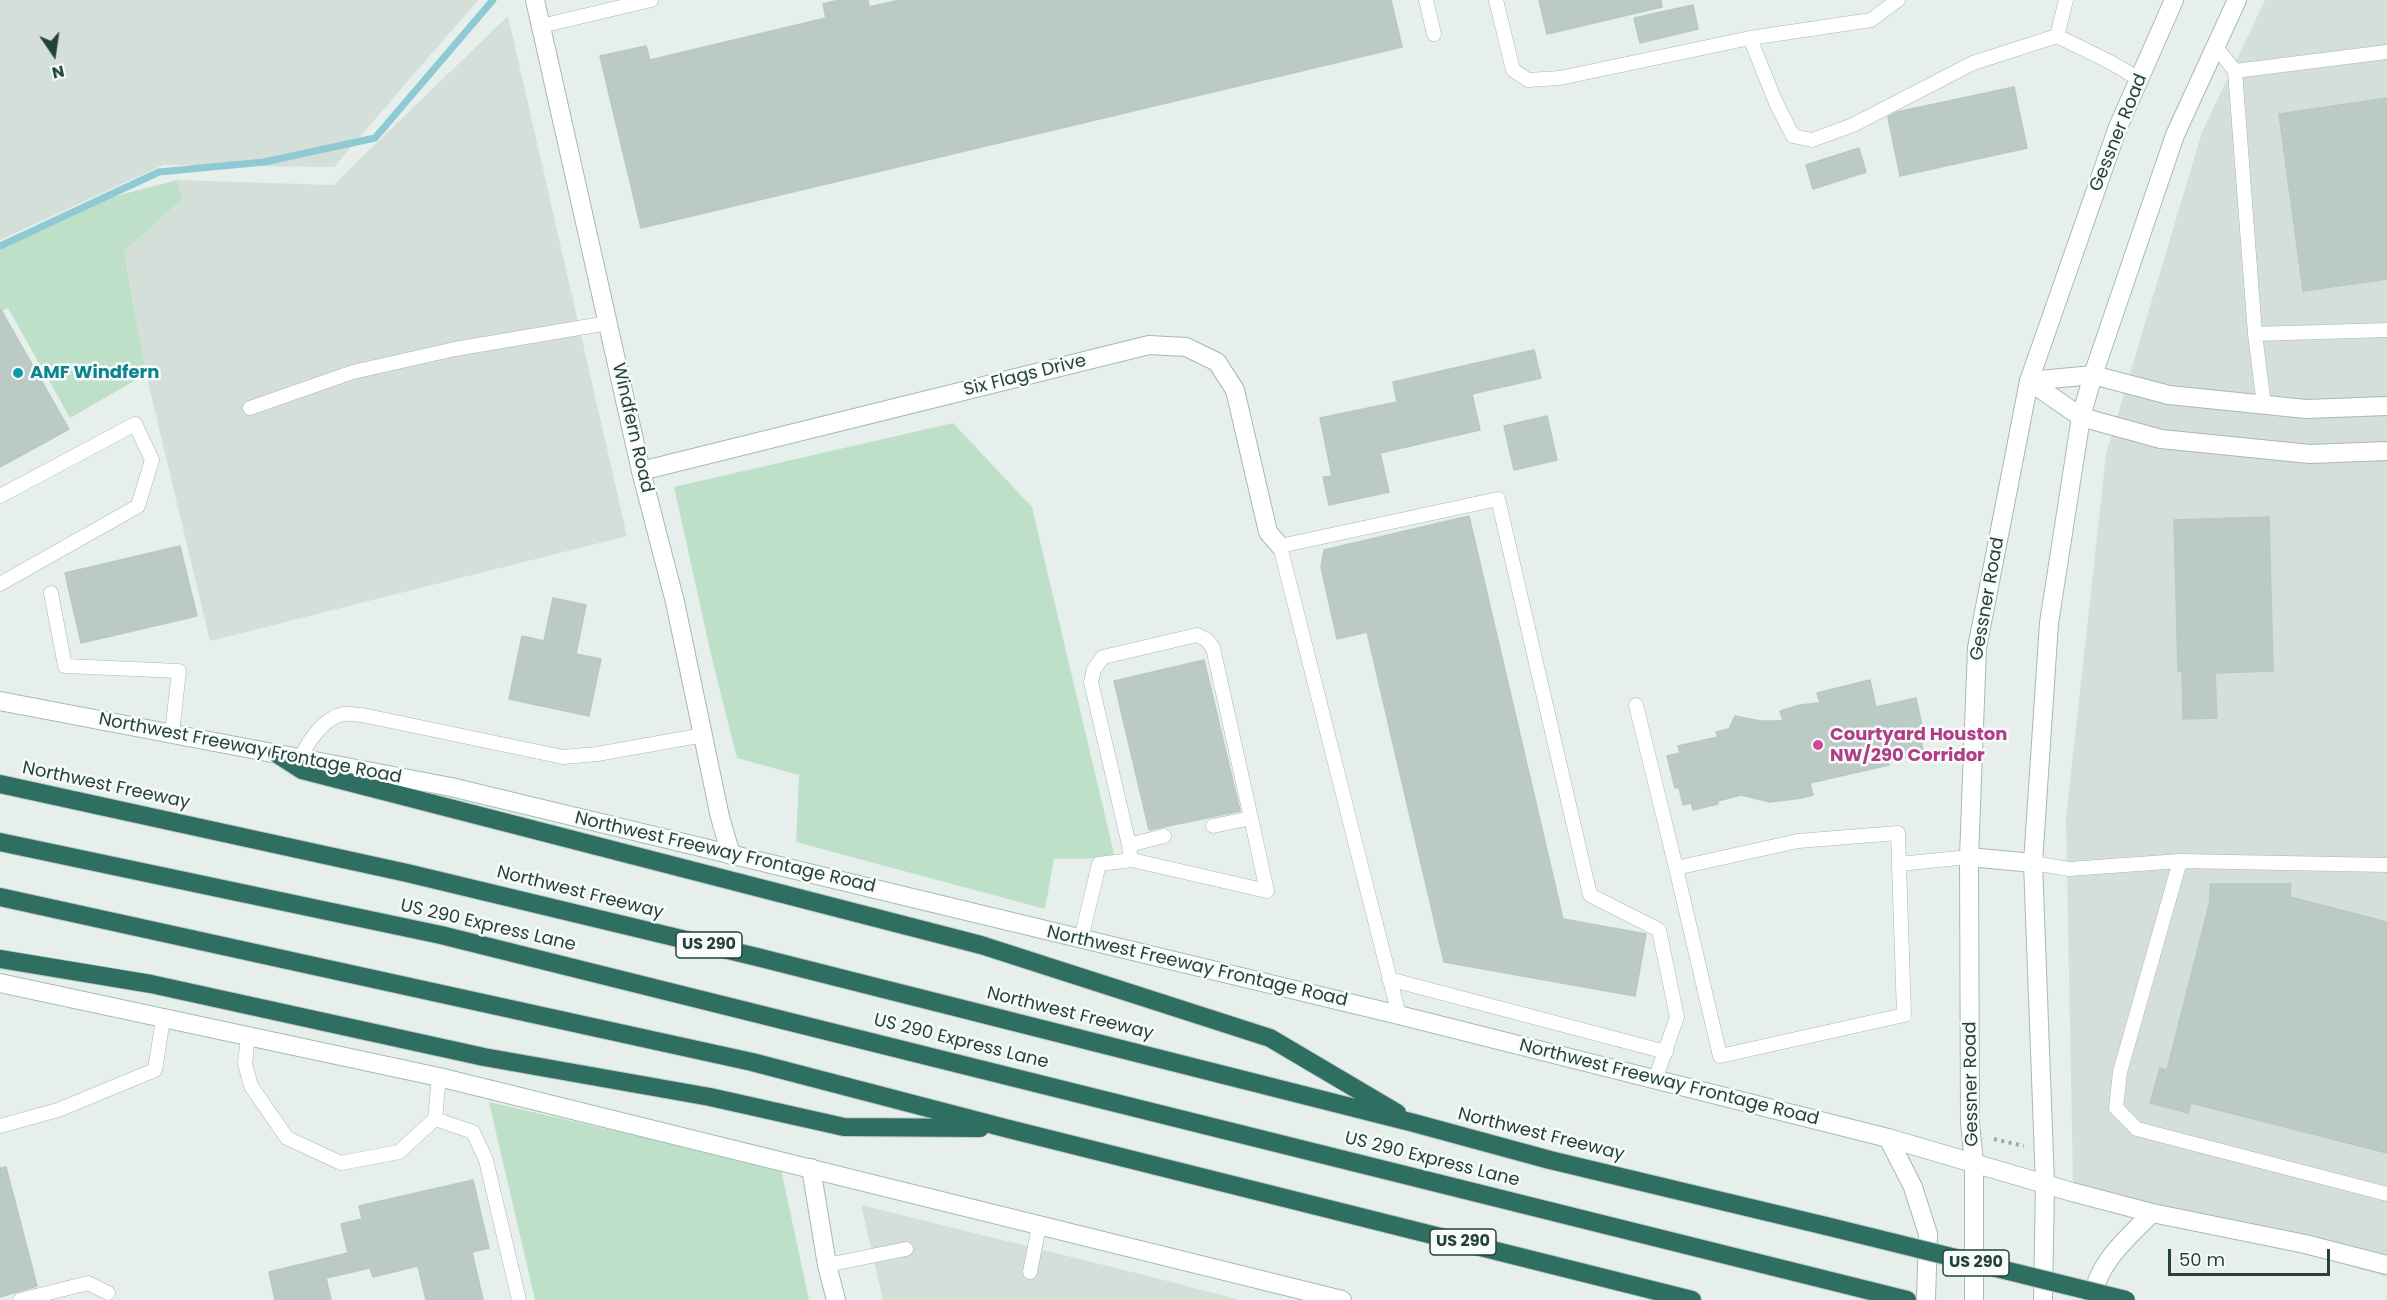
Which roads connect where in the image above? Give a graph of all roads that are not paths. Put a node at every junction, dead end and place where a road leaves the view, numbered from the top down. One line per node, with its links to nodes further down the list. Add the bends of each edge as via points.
1 (535, 0): 10 (main road, Windfern Road)
2 (651, 0): 9 (lane)
3 (1426, 0): 11 (lane)
4 (1496, 0): 13 (lane, via 1513,70 1528,80 1560,78)
5 (1898, 0): 13 (lane, via 1872,20)
6 (2066, 0): 12 (lane)
7 (2174, 0): 17 (main road, Gessner Road)
8 (2237, 0): 14 (main road)
9 (588, 7): 10 (lane)
10 (541, 26): 18 (main road, Windfern Road)
11 (1434, 34)
12 (2057, 36): 13 (lane, via 1973,63 1853,125 1812,140 1793,136); 17 (lane)
13 (1750, 38)
14 (2216, 47): 16 (lane); 21 (main road, via 2175,135)
15 (2387, 52): 16 (lane)
16 (2235, 71): 20 (lane)
17 (2139, 79): 22 (main road, Gessner Road, via 2118,127)
18 (608, 322): 25 (lane, via 353,372); 28 (main road, Windfern Road)
19 (2387, 330): 20 (lane)
20 (2255, 334): 23 (lane)
21 (2093, 375): 22 (main road); 23 (main road, via 2169,395); 26 (main road)
22 (2029, 381): 26 (main road); 46 (main road, Gessner Road, via 1977,648)
23 (2264, 405): 24 (main road, via 2306,409)
24 (2387, 406)
25 (250, 408)
26 (2081, 417): 27 (main road, via 2161,439 2310,454); 49 (main road, via 2049,623)
27 (2387, 451)
28 (641, 471): 30 (main road, Six Flags Drive, via 1149,345 1186,347 1217,362 1235,390 1269,532); 36 (main road, Windfern Road)
29 (0, 496): 31 (lane, via 135,424 152,460 138,506)
30 (1280, 546): 56 (lane); 61 (lane, via 1498,499 1590,895 1659,930 1677,1017)
31 (0, 584)
32 (51, 593): 35 (lane, via 65,666 179,671)
33 (0, 701): 35 (main road, Northwest Freeway Frontage Road)
34 (1636, 705): 52 (lane)
35 (172, 732): 37 (main road, Northwest Freeway Frontage Road)
36 (704, 735): 38 (lane, via 563,757 342,714 312,739); 45 (main road, Windfern Road)
37 (277, 754): 38 (main road, Northwest Freeway Frontage Road); 65 (highway, via 302,770 981,945 1270,1038)
38 (301, 759): 45 (main road, Northwest Freeway Frontage Road, via 451,787)
39 (0, 784): 65 (highway, Northwest Freeway / US 290, via 430,878)
40 (1251, 818): 41 (lane); 44 (lane, via 1213,648 1197,635 1103,657 1094,669 1091,682); 47 (lane, via 1268,891)
41 (1213, 826)
42 (1164, 836): 44 (lane)
43 (0, 842): 85 (highway, US 290 Express Lane, via 452,937)
44 (1129, 845): 47 (lane)
45 (731, 855): 54 (main road, Northwest Freeway Frontage Road)
46 (1969, 857): 49 (main road); 50 (lane); 69 (main road, Gessner Road, via 1970,1122)
47 (1132, 860): 54 (lane, via 1099,864)
48 (2180, 861): 49 (lane, via 2069,869); 51 (lane); 72 (lane, via 2120,1072 2116,1108 2137,1129)
49 (2034, 863): 71 (main road)
50 (1899, 864): 52 (lane, via 1898,833 1798,841); 52 (lane, via 1904,1015 1720,1056)
51 (2387, 865)
52 (1676, 868)
53 (0, 897): 67 (highway, US 290, via 752,1062)
54 (1081, 939): 58 (main road, Northwest Freeway Frontage Road)
55 (0, 959): 67 (highway, via 151,984 484,1057 710,1097 844,1127)
56 (1389, 979): 58 (lane); 61 (lane)
57 (0, 984): 59 (main road)
58 (1399, 1015): 63 (main road, Northwest Freeway Frontage Road)
59 (163, 1019): 60 (main road); 66 (lane, via 155,1070 58,1110)
60 (248, 1035): 62 (main road); 64 (lane, via 245,1064 251,1086 287,1138 341,1163 399,1152)
61 (1666, 1052): 63 (lane)
62 (439, 1077): 64 (lane); 70 (main road)
63 (1655, 1080): 68 (main road, Northwest Freeway Frontage Road)
64 (435, 1119): 81 (lane, via 473,1132 486,1160)
65 (1414, 1123): 90 (highway, Northwest Freeway / US 290, bridge, via 1550,1160)
66 (0, 1126)
67 (1005, 1128): 84 (highway, US 290)
68 (1887, 1138): 69 (main road, Northwest Freeway Frontage Road); 86 (main road, via 1913,1187 1928,1234)
69 (1974, 1162): 71 (main road, Northwest Freeway Frontage Road); 87 (main road, Gessner Road)
70 (811, 1168): 74 (main road); 76 (main road)
71 (2044, 1184): 73 (main road, Northwest Freeway Frontage Road); 88 (main road)
72 (2387, 1194)
73 (2152, 1213): 77 (main road, Northwest Freeway Frontage Road); 89 (main road, via 2113,1254 2100,1274)
74 (1039, 1226): 78 (lane); 83 (main road)
75 (906, 1249): 76 (lane)
76 (827, 1265): 82 (main road)
77 (2387, 1265)
78 (1030, 1272)
79 (108, 1293): 80 (lane, via 87,1283)
80 (20, 1300)
81 (519, 1300)
82 (836, 1300)
83 (1342, 1300)
84 (1692, 1300)
85 (1907, 1300)
86 (1926, 1300)
87 (1974, 1300)
88 (2043, 1300)
89 (2093, 1300)
90 (2126, 1300)

